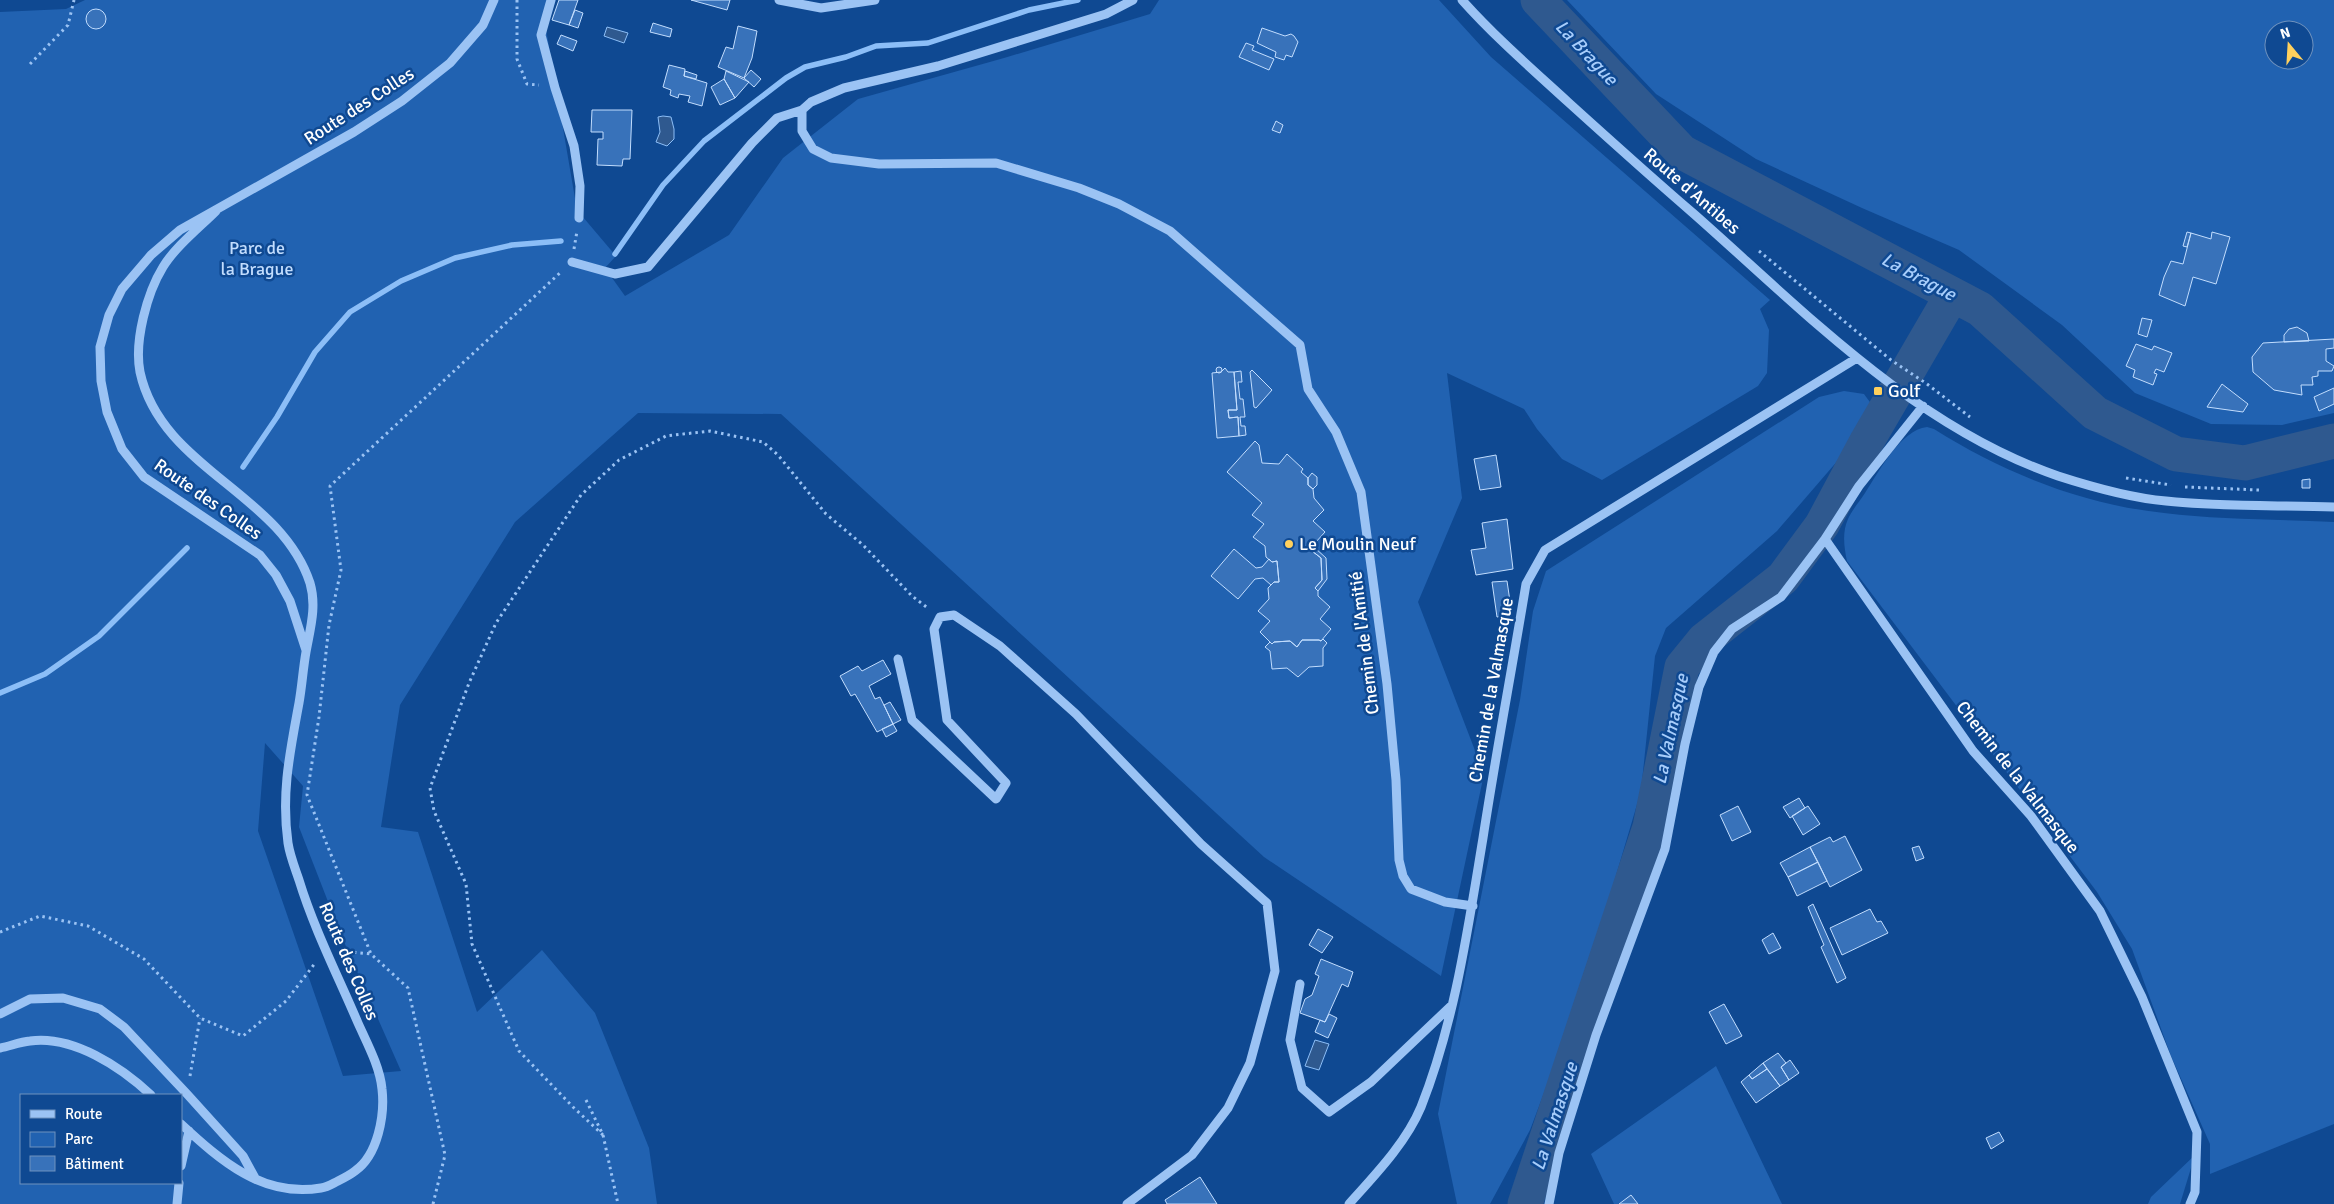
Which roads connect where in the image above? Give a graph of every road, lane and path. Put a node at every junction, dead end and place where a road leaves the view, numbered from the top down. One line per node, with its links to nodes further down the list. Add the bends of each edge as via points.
1 (74, 0): 9 (path, via 68,25)
2 (494, 0): 12 (street, Route des Colles, via 483,25 450,64 402,101)
3 (517, 0): 10 (path, via 517,59 527,84)
4 (551, 0): 10 (street, via 541,35)
5 (779, 0): 6 (street, via 821,8)
6 (875, 0)
7 (1133, 0): 11 (street, via 1106,14 938,66 844,88 811,102)
8 (1462, 0): 16 (street, Route d'Antibes, via 1506,46)
9 (30, 64)
10 (555, 88): 13 (street, via 574,146 580,186)
11 (802, 110): 15 (street, via 777,118 752,143 648,267 615,274); 26 (street, Chemin de l'Amitié, via 802,131 813,149 831,158 879,164 996,163 1079,188 1119,204 1170,231 1300,345 1308,389 1336,432 1361,492 1387,684 1399,860 1403,876 1411,889 1445,902)
12 (216, 211): 24 (street, Route des Colles, via 164,266 147,303 139,339 140,369 147,394 163,425 186,451 266,517 300,560 311,586 314,615); 24 (street, Route des Colles, via 180,230 151,255 122,289 109,315 100,347 101,381 107,412 122,449 144,477 260,555 290,601)
13 (579, 218): 15 (path)
14 (1755, 248): 18 (path, via 1891,360)
15 (572, 262): 29 (path, via 330,486 341,570 329,625 320,718 307,795)
16 (1857, 358): 17 (street, Route d'Antibes); 26 (street, Chemin de la Valmasque, via 1545,550 1526,584)
17 (1922, 406): 21 (street, Route d'Antibes, via 1968,435 2018,460 2059,476 2111,490 2165,501); 22 (street, via 1859,486)
18 (1976, 422)
19 (2121, 478): 20 (path, via 2178,486)
20 (2268, 490)
21 (2334, 507)
22 (1825, 539): 49 (street, via 1781,597 1732,629 1714,652 1699,687 1665,849 1596,1034 1559,1153); 50 (street, Chemin de la Valmasque, via 1973,751 2031,816 2100,911 2142,997 2197,1132 2195,1192)
23 (940, 617): 25 (street, via 934,629 947,720 1006,783 996,798 912,720); 40 (path, via 912,596 863,545 826,514 763,442 710,431 666,436 619,460 581,495 508,603 469,683 430,788 434,811 466,884 472,944 519,1051); 47 (street, via 954,615 1007,652 1076,714 1201,844 1267,903 1275,971 1250,1063 1228,1108 1192,1156)
24 (306, 651): 28 (street, Route des Colles, via 284,797 288,846)
25 (898, 659)
26 (1473, 906): 31 (street, Chemin de la Valmasque)
27 (0, 932): 33 (path, via 40,916 88,926 144,959)
28 (326, 949): 29 (path); 33 (path, via 286,1001 243,1036); 42 (street, Route des Colles, via 370,1049 382,1087 382,1119 372,1150 357,1170 326,1187 302,1191 278,1188)
29 (371, 954): 45 (path, via 408,988 445,1155)
30 (1300, 984): 31 (street, via 1290,1040 1302,1088 1329,1112 1371,1082)
31 (1452, 1005): 48 (street, Chemin de la Valmasque, via 1420,1108 1398,1146)
32 (0, 1014): 36 (street, via 30,998 63,998 100,1009 124,1027)
33 (200, 1018): 36 (path)
34 (0, 1048): 35 (street, via 32,1040 71,1044 114,1065)
35 (150, 1094)
36 (187, 1094): 42 (street, via 243,1156)
37 (586, 1100): 40 (path)
38 (182, 1125): 39 (street, Route des Colles)
39 (189, 1131): 41 (street); 42 (street, Route des Colles, via 230,1166)
40 (603, 1135): 46 (path)
41 (182, 1162)
42 (255, 1179)
43 (179, 1184): 44 (street)
44 (177, 1204)
45 (433, 1204)
46 (618, 1204)
47 (1127, 1204)
48 (1349, 1204)
49 (1549, 1204)
50 (2190, 1204)

